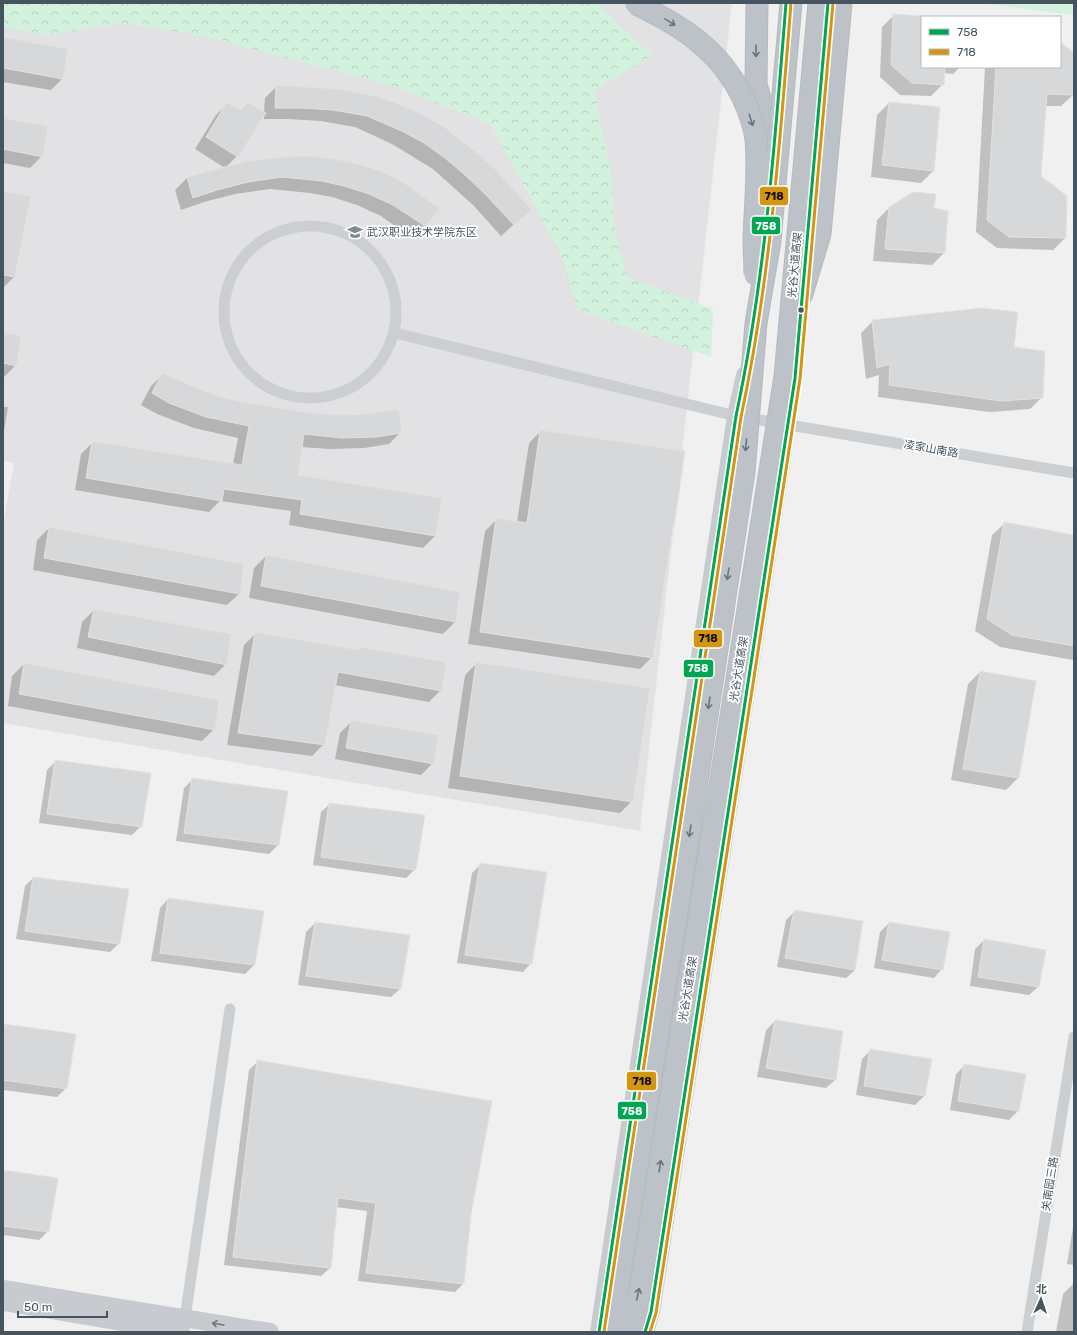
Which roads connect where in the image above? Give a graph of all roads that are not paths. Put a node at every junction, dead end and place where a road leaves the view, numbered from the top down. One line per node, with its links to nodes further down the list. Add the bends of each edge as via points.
1 (634, 3): 10 (highway, one-way to 10, bridge, via 677,26 712,53 732,78 747,108 756,137 757,156 754,240)
2 (786, 3): 8 (main road)
3 (791, 3): 10 (highway, 光谷大道高架, bridge, via 770,241)
4 (819, 3): 23 (highway, 光谷大道高架, one-way to 4, bridge, via 785,376)
5 (828, 3): 9 (main road)
6 (841, 3): 9 (highway, via 820,234)
7 (756, 7): 8 (highway, one-way to 8, via 756,84)
8 (774, 148): 12 (main road, via 763,251 749,349)
9 (802, 294): 13 (main road, via 795,378)
10 (756, 323): 22 (highway, 光谷大道高架, one-way to 22, bridge, via 744,472)
11 (394, 333): 11 (street, via 382,361 361,382 335,395 305,398 276,392 250,375 232,352 224,323 224,295 234,269 257,244 274,233 301,226 329,227 355,238 376,255 391,279 397,306); 12 (street, 凌家山南路)
12 (736, 416): 13 (street, 凌家山南路); 21 (main road)
13 (787, 425): 14 (street, 凌家山南路); 24 (main road, via 651,1312)
14 (1074, 473)
15 (230, 1008): 19 (street)
16 (1074, 1037): 25 (street, 关南园三路)
17 (3, 1289): 19 (main road)
18 (3, 1302): 19 (main road)
19 (183, 1325): 20 (main road, one-way to 19)
20 (270, 1332)
21 (599, 1332)
22 (610, 1332)
23 (631, 1332)
24 (645, 1332)
25 (1027, 1332)

